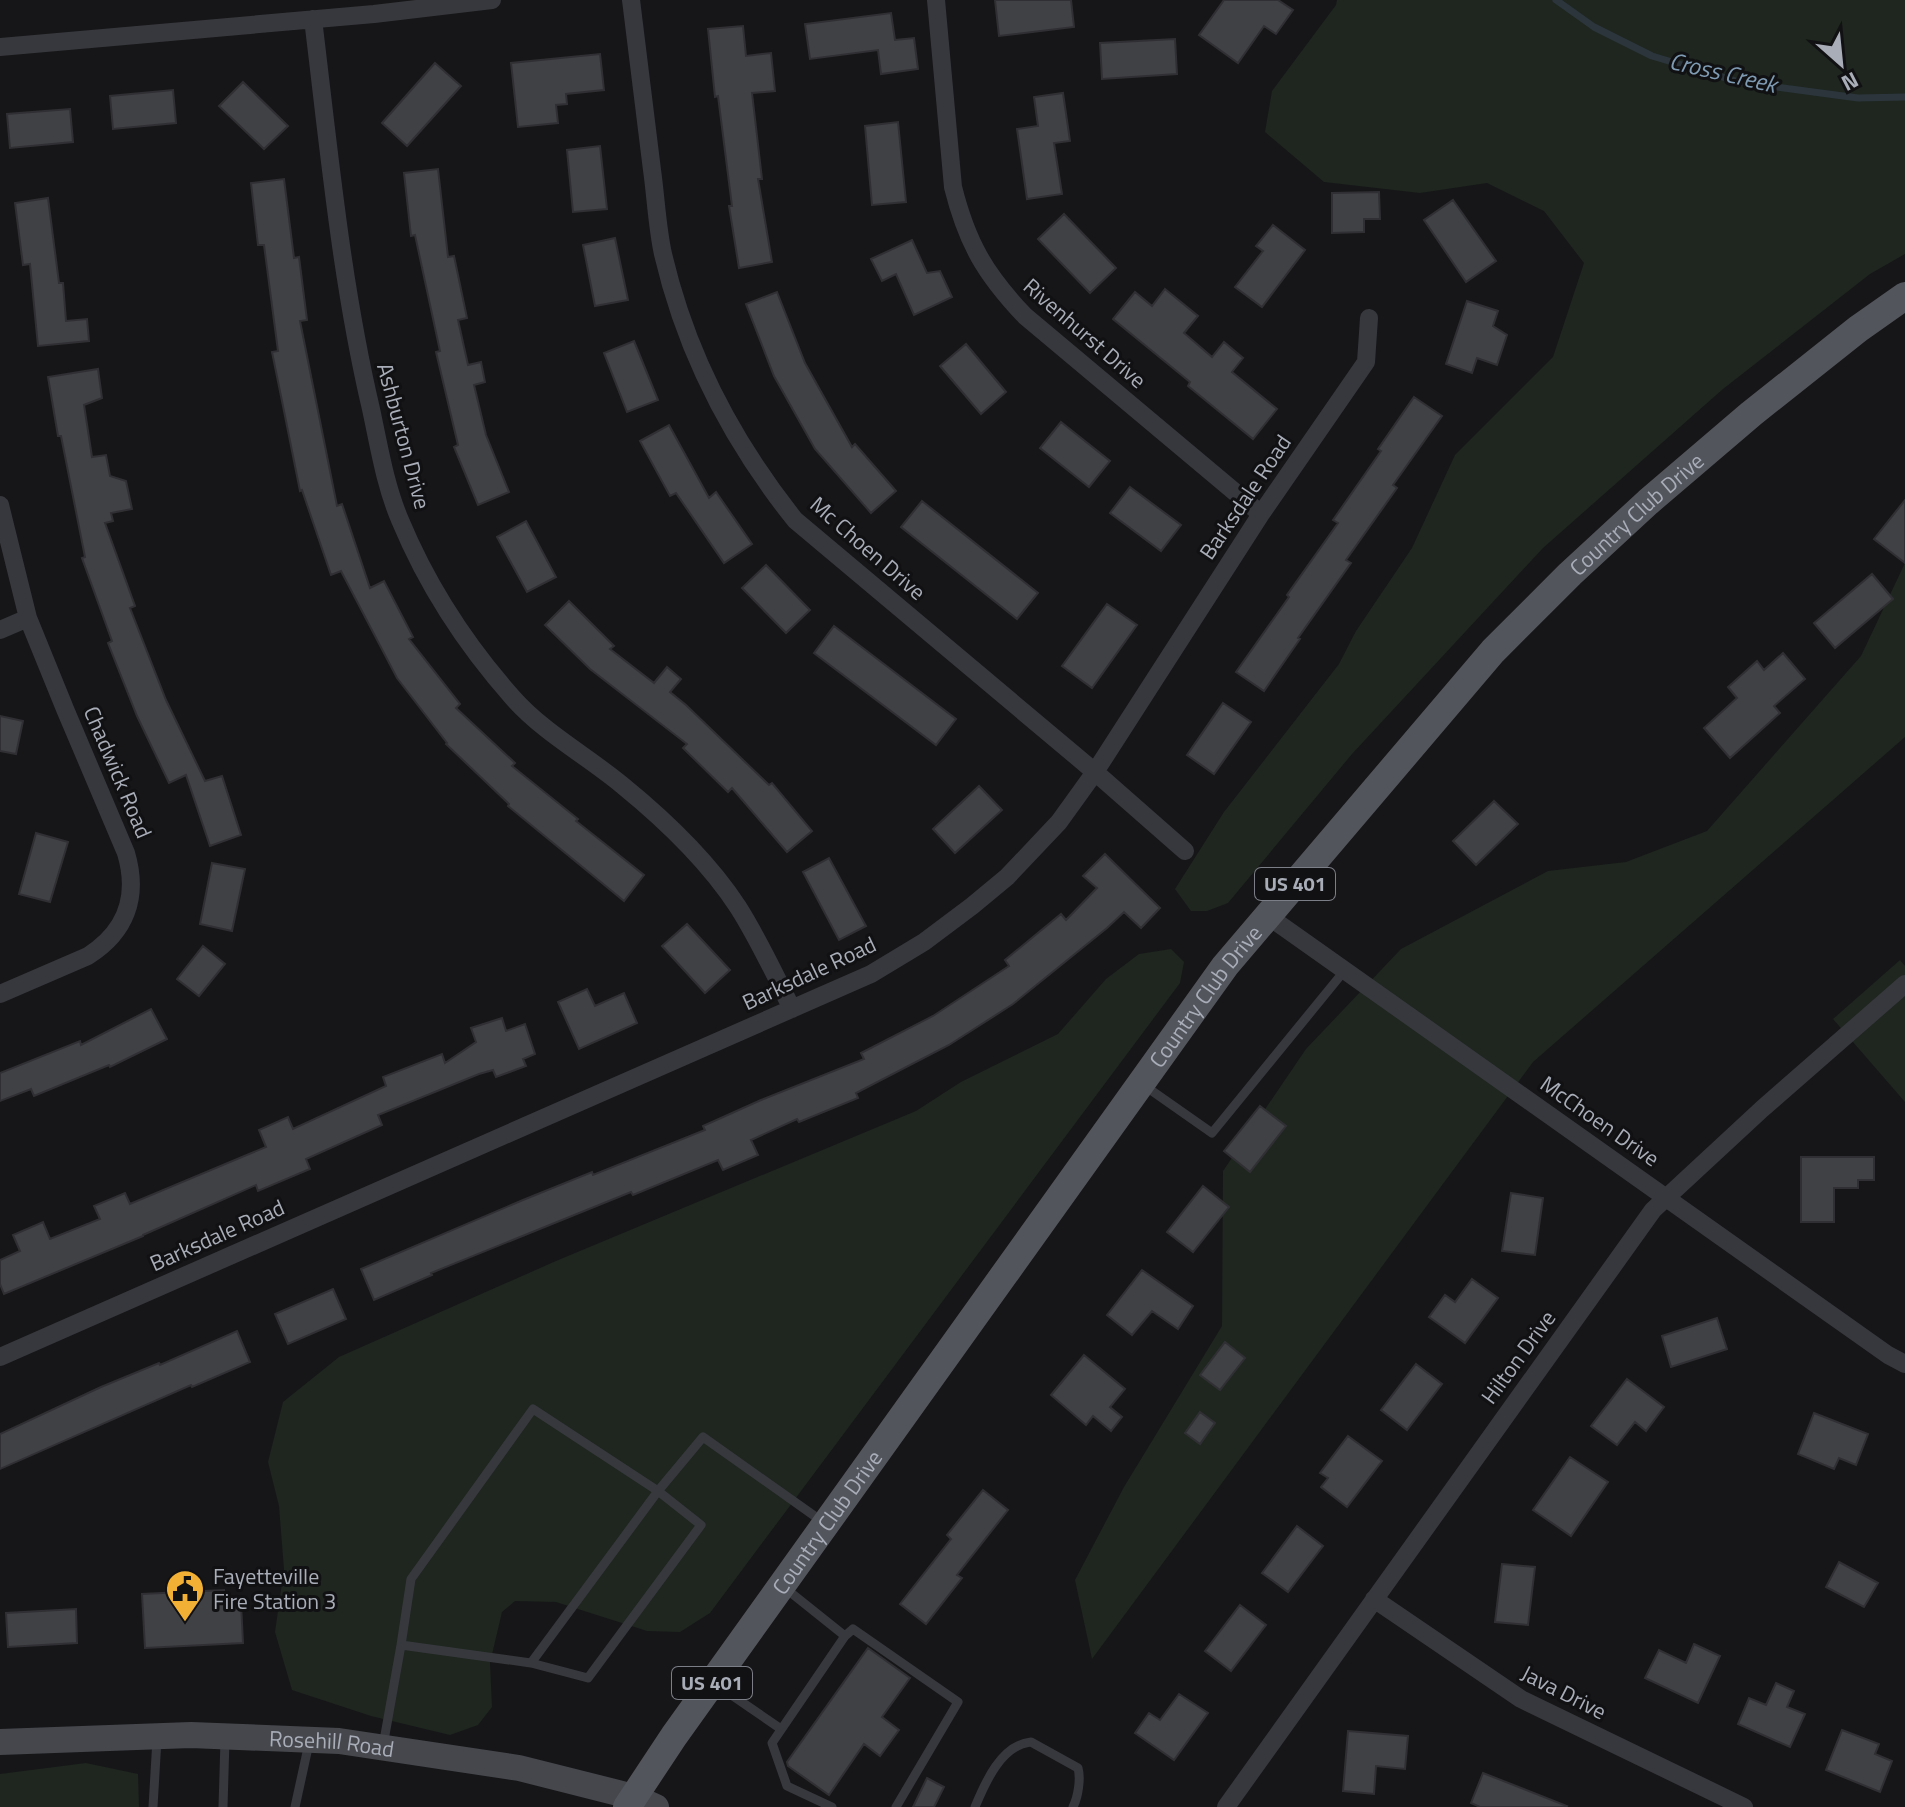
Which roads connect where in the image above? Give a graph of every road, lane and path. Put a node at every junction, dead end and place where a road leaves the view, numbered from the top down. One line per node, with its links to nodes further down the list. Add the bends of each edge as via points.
1 (492, 0): 4 (street)
2 (631, 0): 12 (street, Mc Choen Drive, via 662,252 700,366 742,446 795,520)
3 (936, 0): 9 (street, Rivenhurst Drive, via 953,187 986,271 1025,316)
4 (313, 19): 5 (street); 18 (street, Ashburton Drive, via 357,352 388,483 415,553 460,632 516,702 654,811 709,869 760,943)
5 (0, 47)
6 (1905, 296): 14 (main road, Country Club Drive / US 401, via 1751,414 1570,574 1493,651)
7 (1369, 318): 9 (street, Barksdale Road, via 1366,362)
8 (0, 505): 10 (street, Chadwick Road)
9 (1261, 514): 12 (street, Barksdale Road)
10 (28, 618): 11 (street); 17 (street, Chadwick Road, via 126,853 131,897 120,925 100,948)
11 (0, 630)
12 (1095, 772): 13 (street, Mc Choen Drive); 18 (street, Barksdale Road, via 1059,822 972,906 871,974)
13 (1185, 851)
14 (1268, 916): 15 (street, McChoen Drive); 19 (main road, Country Club Drive / US 401, via 1225,966)
15 (1345, 970): 19 (lane, via 1212,1133); 20 (street, McChoen Drive)
16 (1905, 984): 20 (street, Hilton Drive)
17 (0, 994)
18 (792, 1009): 21 (street, Barksdale Road)
19 (1141, 1084): 24 (main road, Country Club Drive / US 401)
20 (1667, 1197): 22 (street, McChoen Drive); 32 (street, Hilton Drive)
21 (0, 1357)
22 (1905, 1364)
23 (658, 1491): 24 (lane, via 703,1437); 26 (lane, via 701,1525); 30 (lane, via 632,1536); 40 (lane, via 533,1409 411,1579)
24 (826, 1524): 28 (main road, Country Club Drive / US 401)
25 (661, 1556): 26 (lane)
26 (673, 1564): 29 (lane)
27 (644, 1579): 29 (lane)
28 (782, 1586): 39 (lane); 44 (main road, Country Club Drive / US 401)
29 (655, 1587): 34 (lane)
30 (580, 1598): 33 (lane); 35 (lane)
31 (631, 1599): 34 (lane)
32 (1374, 1599): 60 (street, Hilton Drive); 61 (street, Java Drive, via 1521,1699)
33 (590, 1604)
34 (641, 1606): 38 (lane)
35 (562, 1622): 37 (lane); 43 (lane)
36 (615, 1622): 38 (lane)
37 (571, 1628)
38 (624, 1628): 42 (lane)
39 (845, 1636): 45 (lane); 57 (lane, via 853,1629 958,1702)
40 (401, 1645): 43 (lane); 50 (lane)
41 (598, 1645): 42 (lane)
42 (608, 1651): 43 (lane, via 588,1678)
43 (531, 1663)
44 (713, 1682): 45 (lane); 51 (main road, Country Club Drive / US 401)
45 (781, 1729): 56 (lane, via 772,1743 787,1786)
46 (157, 1736): 47 (main road, Rosehill Road); 49 (main road, Rosehill Road); 52 (lane)
47 (225, 1736): 48 (main road, Rosehill Road); 53 (lane)
48 (310, 1740): 50 (main road, Rosehill Road); 54 (lane)
49 (0, 1742)
50 (382, 1747): 51 (main road, Rosehill Road, via 519,1768)
51 (639, 1804)
52 (153, 1807)
53 (223, 1807)
54 (295, 1807): 55 (lane)
55 (304, 1807)
56 (832, 1807)
57 (896, 1807)
58 (975, 1807): 59 (lane, via 1004,1756 1031,1742 1078,1768)
59 (1073, 1807)
60 (1226, 1807)
61 (1744, 1807)

